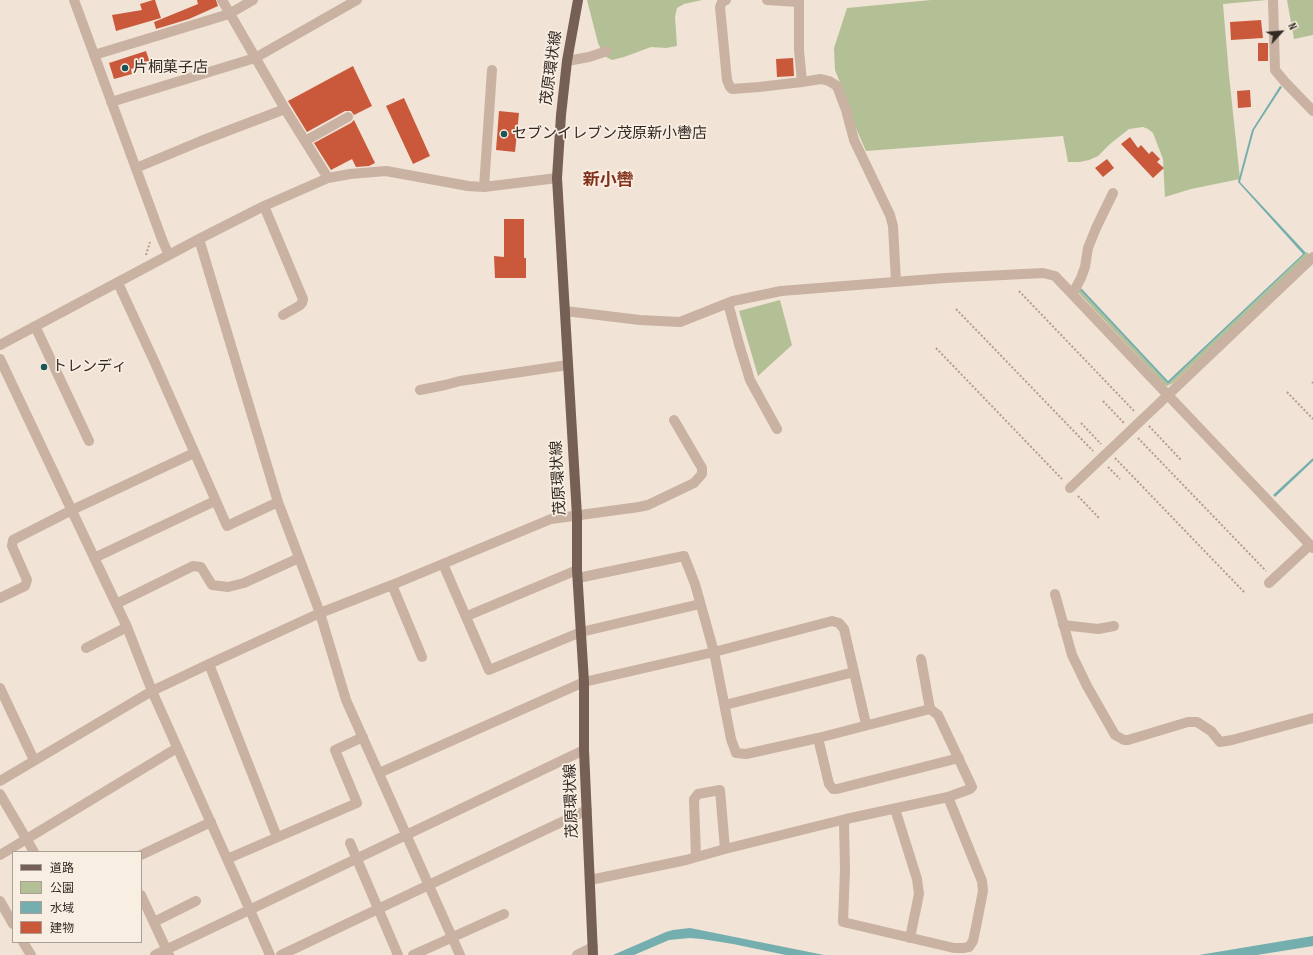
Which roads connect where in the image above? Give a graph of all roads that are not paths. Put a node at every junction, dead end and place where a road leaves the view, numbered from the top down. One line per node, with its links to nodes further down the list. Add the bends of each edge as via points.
1 (74, 0): 12 (street)
2 (222, 0): 10 (street)
3 (253, 0): 10 (street)
4 (357, 0): 13 (street)
5 (578, 0): 14 (main road, 茂原環状線)
6 (726, 0): 16 (street, via 720,7 727,80 730,87 732,89)
7 (767, 0): 9 (street)
8 (1272, 0): 19 (street, via 1276,70)
9 (799, 1): 16 (street, via 798,50)
10 (229, 14): 12 (street); 13 (street)
11 (607, 51): 14 (street)
12 (94, 56): 17 (street)
13 (255, 58): 17 (street); 18 (street)
14 (567, 61): 24 (main road, 茂原環状線)
15 (492, 70): 25 (street)
16 (802, 82): 32 (street, via 821,79 837,86 854,140 890,215 893,226)
17 (111, 102): 22 (street)
18 (285, 109): 21 (street); 22 (street)
19 (1313, 111)
20 (348, 117): 21 (street)
21 (305, 141): 23 (street)
22 (136, 168): 29 (street)
23 (328, 178): 25 (street, via 386,171); 27 (street)
24 (557, 178): 25 (street); 35 (main road, 茂原環状線)
25 (484, 187)
26 (1113, 193): 33 (street, via 1088,248 1085,267)
27 (264, 206): 28 (street); 36 (street, via 303,299 299,306)
28 (199, 239): 29 (street); 49 (street)
29 (169, 255): 31 (street)
30 (1313, 257): 42 (street)
31 (118, 282): 37 (street); 46 (street)
32 (896, 282): 33 (street, via 1043,272 1055,276); 34 (street, via 781,292)
33 (1073, 293): 42 (street)
34 (728, 303): 35 (street, via 680,322); 44 (street, via 750,380)
35 (565, 311): 40 (main road, 茂原環状線)
36 (283, 315)
37 (35, 326): 38 (street); 45 (street)
38 (0, 345)
39 (0, 360): 50 (street)
40 (568, 365): 41 (street, via 460,381); 51 (main road, 茂原環状線)
41 (420, 390)
42 (1168, 394): 47 (street); 52 (street)
43 (674, 420): 51 (street, via 702,468 699,479 648,505)
44 (777, 429)
45 (89, 441)
46 (194, 453): 48 (street); 50 (street)
47 (1070, 488)
48 (215, 501): 49 (street, via 226,526); 53 (street)
49 (278, 502): 54 (street)
50 (72, 510): 53 (street); 60 (street, via 13,540 12,546 27,580 25,586)
51 (577, 516): 55 (street, via 552,520); 56 (main road, 茂原環状線)
52 (1312, 546): 57 (street)
53 (94, 558): 61 (street)
54 (299, 558): 61 (street, via 244,583 228,586 212,585 201,567 193,566); 63 (street)
55 (442, 564): 58 (street); 64 (street)
56 (578, 574): 62 (street, via 684,556 696,584); 64 (street); 68 (main road, 茂原環状線)
57 (1269, 583)
58 (392, 585): 63 (street); 71 (street)
59 (1055, 594): 65 (street)
60 (0, 598)
61 (116, 604): 67 (street)
62 (700, 604): 68 (street); 70 (street)
63 (320, 613): 73 (street); 82 (street, via 346,700)
64 (467, 616): 68 (street, via 490,670)
65 (1063, 625): 66 (street, via 1098,629); 80 (street, via 1072,655 1087,686 1115,735 1124,740 1178,724 1196,722 1211,731 1220,742)
66 (1114, 626)
67 (127, 627): 69 (street); 77 (street)
68 (581, 632): 75 (main road, 茂原環状線)
69 (86, 648)
70 (714, 652): 74 (street, via 832,621 839,623 844,629); 75 (street); 78 (street)
71 (422, 657)
72 (921, 659): 79 (street)
73 (209, 664): 77 (street); 97 (street)
74 (854, 672): 78 (street); 81 (street)
75 (584, 682): 85 (main road, 茂原環状線); 88 (street)
76 (0, 688): 87 (street)
77 (152, 691): 84 (street); 87 (street)
78 (725, 705): 83 (street, via 736,753 746,754)
79 (930, 709): 81 (street); 86 (street, via 938,715)
80 (1313, 718)
81 (866, 724): 83 (street)
82 (363, 738): 88 (street); 97 (street, via 334,750 357,803)
83 (818, 738): 86 (street, via 829,784 833,789)
84 (177, 748): 95 (street); 98 (street)
85 (584, 750): 93 (main road, 茂原環状線); 96 (street)
86 (959, 758): 91 (street, via 972,787)
87 (34, 760): 89 (street)
88 (379, 773): 96 (street)
89 (0, 781)
90 (0, 794): 98 (street)
91 (948, 797): 92 (street); 118 (street, via 982,881 983,891 973,941 969,947 963,948)
92 (895, 809): 94 (street); 118 (street, via 917,879 919,894)
93 (587, 810): 107 (main road, 茂原環状線); 108 (street)
94 (846, 819): 100 (street); 118 (street, via 843,922)
95 (210, 822): 103 (street); 106 (street)
96 (406, 835): 105 (street); 108 (street)
97 (277, 837): 106 (street)
98 (26, 839): 101 (street); 102 (street)
99 (350, 843): 105 (street)
100 (725, 849): 104 (street); 104 (street, via 720,790 698,794 694,799)
101 (33, 851)
102 (0, 855)
103 (142, 855)
104 (696, 857): 107 (street)
105 (357, 858): 112 (street); 113 (street)
106 (227, 859): 112 (street)
107 (590, 880): 120 (main road, 茂原環状線)
108 (429, 885): 113 (street); 117 (street)
109 (196, 901): 116 (street)
110 (0, 902): 115 (street)
111 (142, 902): 116 (street)
112 (249, 909): 121 (street); 124 (street)
113 (378, 909): 125 (street); 126 (street)
114 (504, 914): 117 (street)
115 (12, 922)
116 (154, 922): 121 (street)
117 (453, 938): 127 (street); 128 (street)
118 (910, 938)
119 (24, 943): 122 (street)
120 (593, 951): 129 (street)
121 (168, 952): 123 (street)
122 (31, 955)
123 (155, 955)
124 (270, 955)
125 (281, 955)
126 (398, 955)
127 (413, 955)
128 (460, 955)
129 (577, 955)

